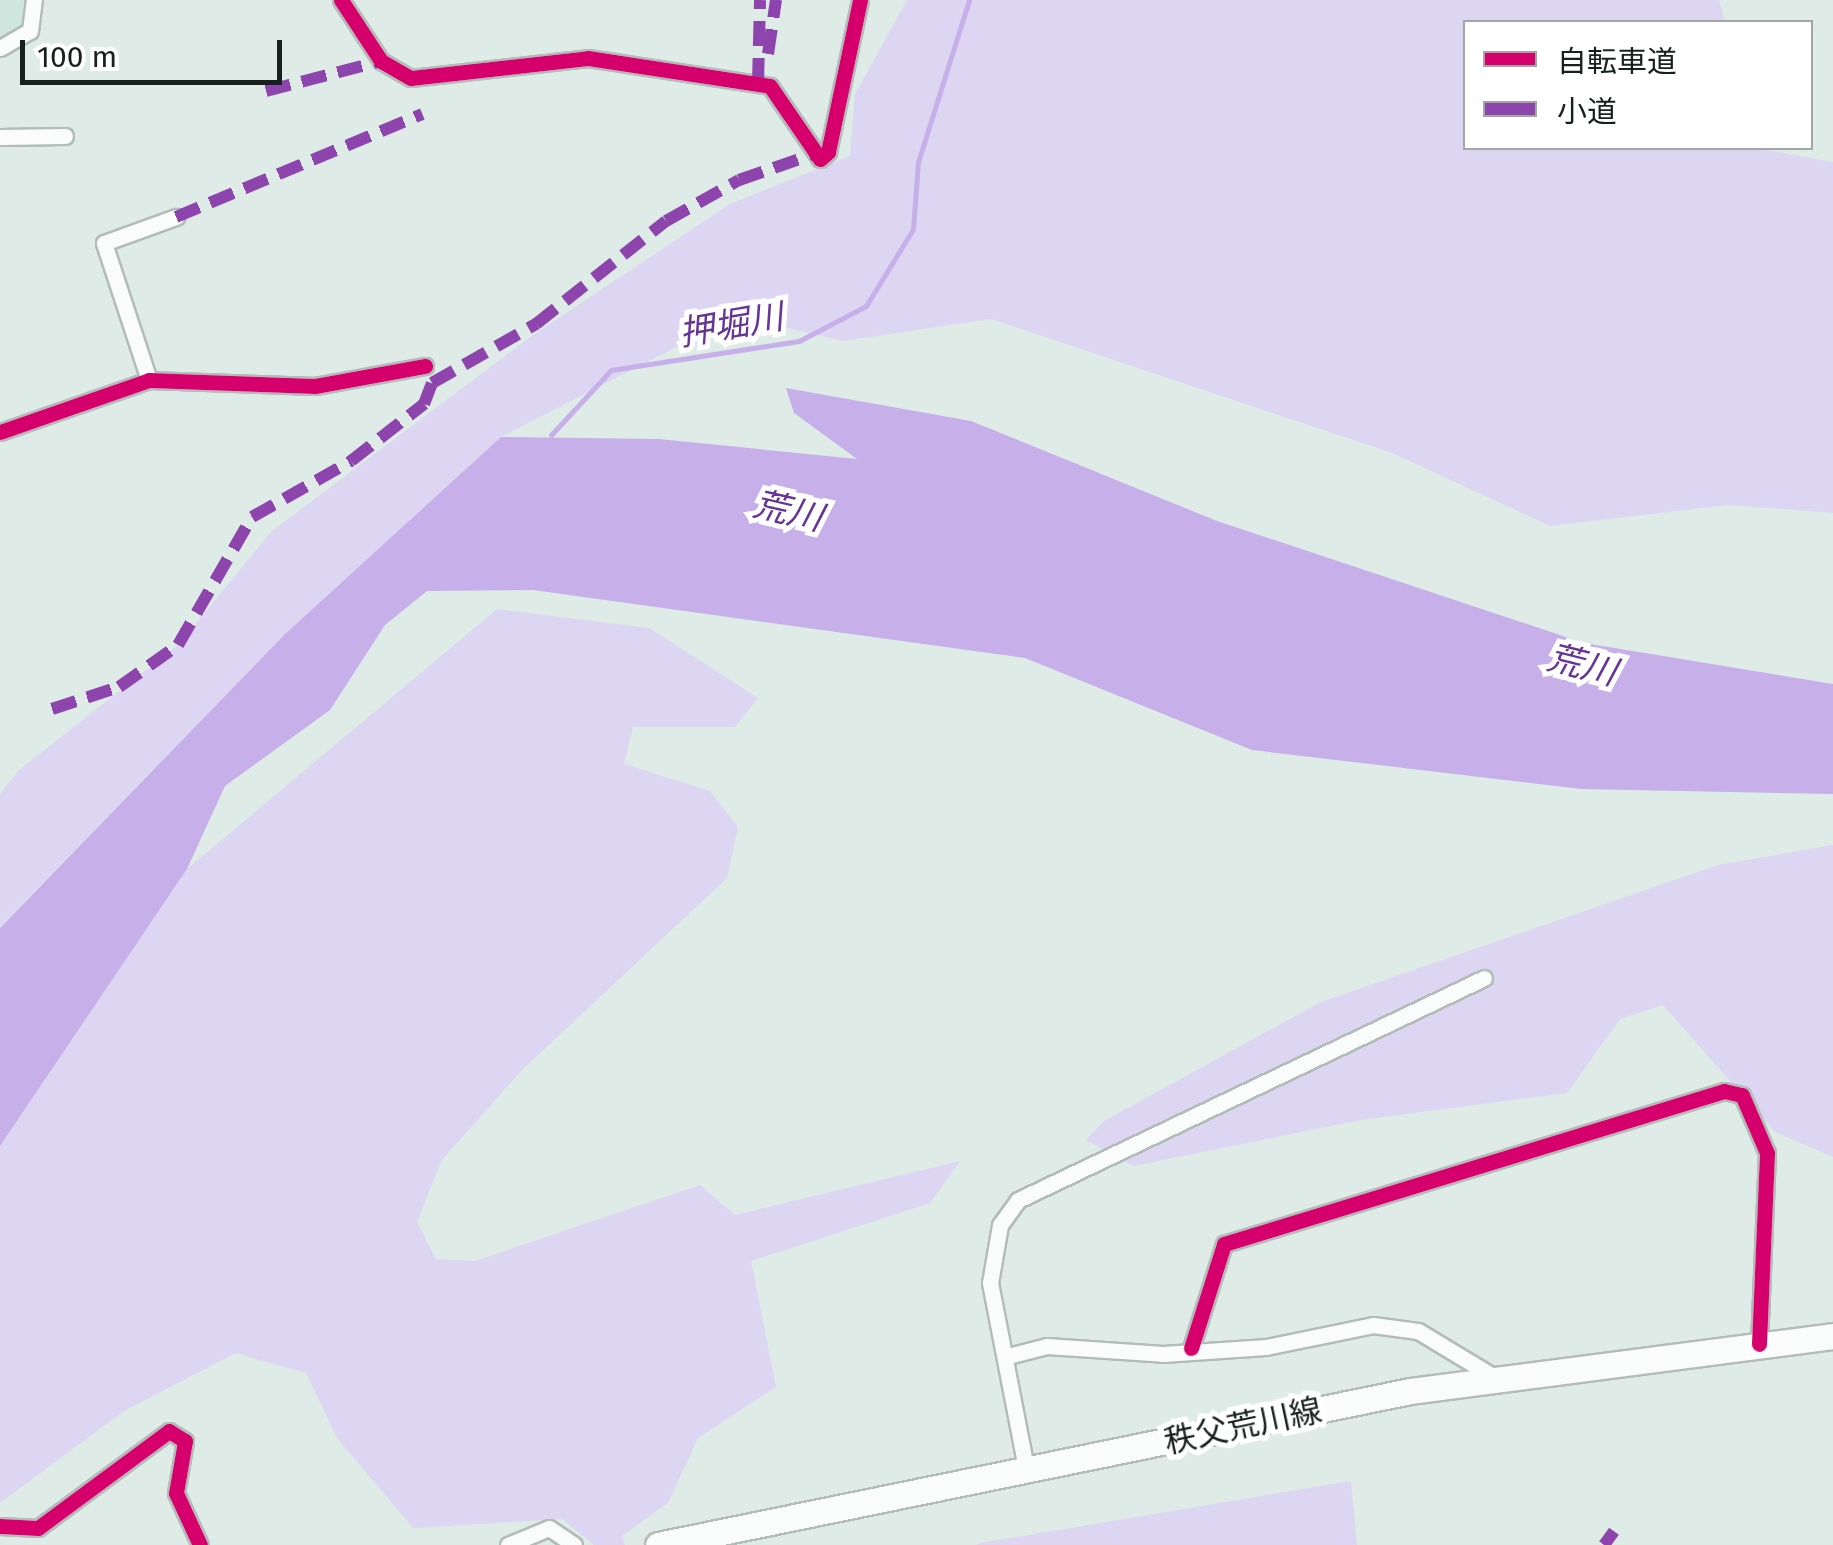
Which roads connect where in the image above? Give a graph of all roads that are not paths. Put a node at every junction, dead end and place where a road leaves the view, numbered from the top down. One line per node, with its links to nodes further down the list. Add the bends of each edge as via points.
1 (34, 0): 4 (street, via 30,31)
2 (341, 0): 3 (street, via 380,61 411,78 588,58 770,86 820,159 828,152)
3 (860, 0)
4 (0, 48)
5 (0, 136): 6 (street)
6 (65, 136)
7 (176, 218): 9 (street, via 104,243)
8 (425, 366): 9 (street, via 315,386)
9 (149, 380): 10 (street)
10 (0, 432)
11 (1484, 978): 15 (street, via 1018,1200 1000,1225 990,1283)
12 (1833, 1336): 13 (main road, 秩父荒川線)
13 (1759, 1344): 14 (street, via 1767,1153 1742,1095 1724,1090 1224,1244); 16 (main road, 秩父荒川線)
14 (1191, 1348): 15 (street, via 1047,1346); 16 (street, via 1266,1347 1373,1325 1418,1331)
15 (1008, 1356): 17 (street)
16 (1496, 1378): 17 (main road, 秩父荒川線)
17 (1027, 1472): 22 (main road, 秩父荒川線)
18 (0, 1526): 19 (street, via 38,1528 169,1431 185,1441 176,1493)
19 (200, 1545)
20 (508, 1545): 21 (street, via 549,1528)
21 (574, 1545)
22 (658, 1545)

